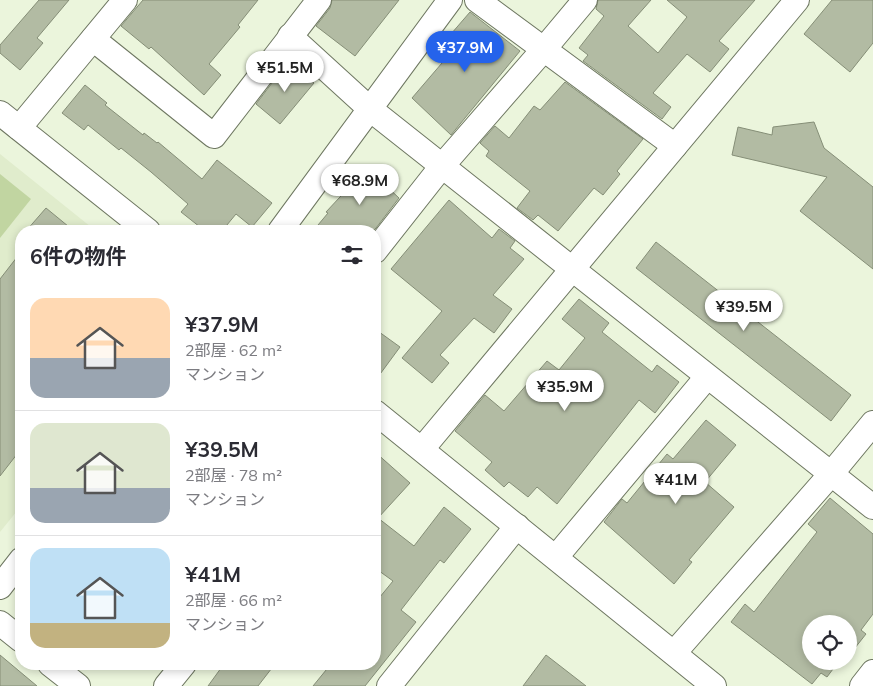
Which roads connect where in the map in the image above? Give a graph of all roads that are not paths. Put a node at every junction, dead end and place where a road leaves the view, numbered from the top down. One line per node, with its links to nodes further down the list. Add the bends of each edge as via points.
1 (125, 0): 8 (street)
2 (319, 0): 7 (street)
3 (450, 0): 10 (street)
4 (477, 0): 9 (street)
5 (585, 0): 9 (street)
6 (797, 0): 13 (street)
7 (290, 36): 8 (street, via 214,136); 10 (street)
8 (93, 39): 12 (street)
9 (544, 49): 13 (street); 14 (street)
10 (370, 109): 14 (street); 16 (street)
11 (0, 113): 12 (street)
12 (19, 128): 15 (street)
13 (675, 146): 18 (street)
14 (442, 166): 17 (street); 18 (street)
15 (140, 225)
16 (284, 225)
17 (381, 243)
18 (572, 270): 19 (street); 22 (street)
19 (707, 376): 23 (street); 26 (street)
20 (381, 422): 22 (street)
21 (873, 423): 23 (street)
22 (422, 449): 25 (street)
23 (831, 474): 24 (street); 31 (street)
24 (873, 507)
25 (517, 526): 26 (street); 38 (street)
26 (556, 557): 31 (street)
27 (15, 568): 28 (street)
28 (0, 587)
29 (0, 623): 30 (street)
30 (15, 635)
31 (674, 653): 35 (street)
32 (58, 670): 36 (street)
33 (179, 670): 37 (street)
34 (873, 672): 39 (street)
35 (706, 683)
36 (78, 686)
37 (166, 686)
38 (389, 686)
39 (862, 686)

